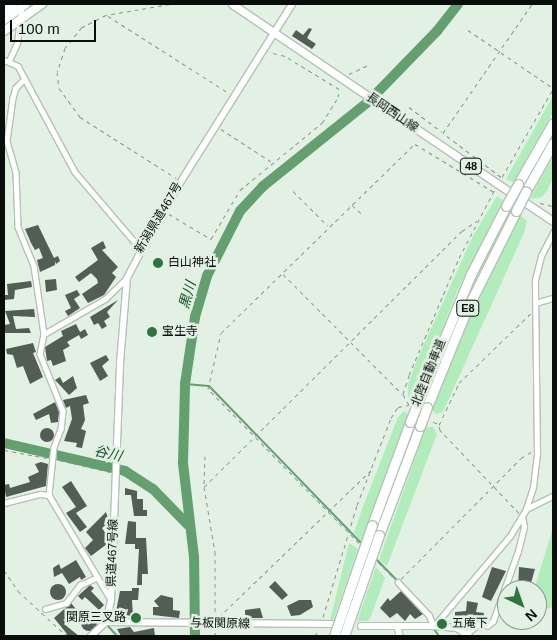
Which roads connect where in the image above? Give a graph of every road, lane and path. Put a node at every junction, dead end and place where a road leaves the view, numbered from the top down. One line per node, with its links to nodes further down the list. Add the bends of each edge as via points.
1 (13, 4): 8 (highway)
2 (42, 4): 10 (highway)
3 (170, 4): 9 (path)
4 (232, 4): 14 (main road, 長岡西山線 / 48)
5 (292, 4): 14 (main road, 新潟県道467号)
6 (532, 4): 16 (path)
7 (23, 5): 10 (street); 11 (highway)
8 (4, 12)
9 (106, 15): 22 (path); 29 (path, via 82,27 65,48 57,72 59,88 80,117)
10 (21, 18): 12 (highway); 17 (street, via 17,43)
11 (4, 20)
12 (4, 30)
13 (468, 30): 16 (path)
14 (274, 33): 15 (main road, 新潟県道467号); 30 (main road, 長岡西山線 / 48, via 388,111)
15 (261, 52): 22 (main road, 新潟県道467号); 28 (path, via 284,56 340,88 322,123)
16 (500, 52): 21 (path); 26 (path)
17 (6, 60): 20 (street, via 18,66)
18 (370, 64): 19 (path)
19 (349, 74)
20 (25, 79): 42 (street, via 75,172); 47 (street, via 16,88 13,98 7,141 16,172 18,227 34,266)
21 (553, 89): 30 (path)
22 (234, 96): 25 (main road, 新潟県道467号)
23 (409, 107): 26 (path)
24 (553, 123): 87 (highway, 北陸自動車道 / E8, bridge, via 472,274 410,422)
25 (216, 126): 28 (path); 29 (main road, 新潟県道467号)
26 (443, 133): 30 (path)
27 (553, 143): 88 (highway, 北陸自動車道 / E8, bridge, via 466,311 427,407)
28 (270, 162): 36 (path, via 237,194 210,239)
29 (181, 181): 36 (main road, 新潟県道467号)
30 (500, 181): 32 (path); 34 (main road, 長岡西山線 / 48)
31 (293, 190): 40 (path)
32 (494, 192): 33 (path, via 415,144); 38 (path)
33 (352, 204): 37 (path); 40 (path)
34 (530, 205): 35 (path); 39 (main road, 長岡西山線 / 48)
35 (553, 206)
36 (163, 210): 42 (main road, 新潟県道467号)
37 (361, 214)
38 (478, 220): 48 (path, via 462,231); 49 (path)
39 (553, 221)
40 (329, 227): 43 (path)
41 (553, 232): 46 (street, via 535,273)
42 (140, 248): 44 (main road, 新潟県道467号)
43 (282, 273): 48 (path); 52 (path, via 221,334 208,389)
44 (127, 278): 47 (street, via 105,299); 57 (main road, 新潟県道467号, via 123,301)
45 (553, 298): 46 (street)
46 (535, 306): 51 (path, via 459,383); 54 (street)
47 (44, 334): 56 (street, via 40,347 42,361 63,411 62,429)
48 (352, 343): 49 (path); 52 (path)
49 (402, 394): 58 (path, via 409,406 402,405 394,411)
50 (433, 422): 51 (path)
51 (440, 425): 61 (path, via 440,430)
52 (256, 438): 60 (path); 66 (path)
53 (4, 450): 56 (path)
54 (537, 453): 61 (path, via 529,452); 65 (street, via 536,477)
55 (205, 456): 60 (path)
56 (53, 459): 59 (path); 62 (street)
57 (116, 462): 59 (main road, 県道467号線)
58 (371, 470): 66 (path); 68 (path)
59 (116, 473): 74 (main road, 県道467号線)
60 (204, 487): 77 (path, via 215,552)
61 (493, 487): 67 (path); 73 (path)
62 (49, 495): 64 (street, via 40,494); 72 (street)
63 (553, 496): 65 (street)
64 (4, 503)
65 (526, 509): 67 (street)
66 (327, 510): 68 (path); 77 (path)
67 (522, 517): 82 (street); 83 (street, via 524,527 518,551 493,621 487,626 476,626)
68 (348, 532): 69 (path); 79 (path)
69 (361, 545)
70 (373, 557): 73 (path)
71 (4, 570): 84 (path, via 18,590)
72 (96, 578): 74 (street); 75 (street, via 80,585 66,603)
73 (398, 582): 82 (street, via 429,615)
74 (112, 600): 76 (main road, 県道467号線)
75 (45, 609)
76 (106, 622): 77 (main road, 与板関原線); 85 (main road, 県道467号線)
77 (215, 622): 79 (main road, 与板関原線); 86 (path)
78 (333, 624): 79 (main road, 与板関原線)
79 (321, 625)
80 (361, 626): 81 (main road)
81 (398, 626): 82 (main road); 89 (street)
82 (434, 626): 83 (main road)
83 (468, 635)
84 (67, 636)
85 (92, 636)
86 (215, 636)
87 (334, 636)
88 (344, 636)
89 (400, 636)

